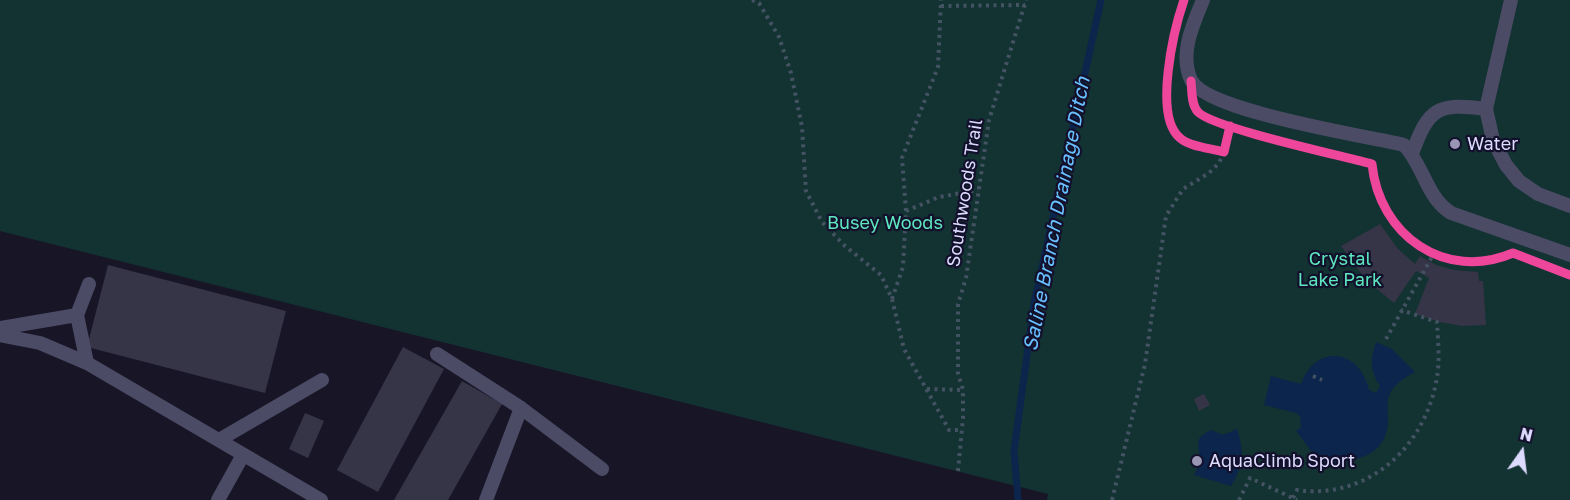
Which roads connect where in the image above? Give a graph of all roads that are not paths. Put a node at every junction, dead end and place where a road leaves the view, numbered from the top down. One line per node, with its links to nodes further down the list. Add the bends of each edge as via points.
1 (1203, 0): 4 (lane, via 1186,64 1198,90 1234,106 1292,122 1404,146)
2 (1511, 0): 3 (lane)
3 (1486, 109): 4 (lane, via 1455,105 1436,111 1422,125); 5 (lane, via 1493,140 1519,181)
4 (1412, 154): 6 (lane, via 1441,207)
5 (1570, 207)
6 (1570, 255)
7 (89, 284): 8 (lane)
8 (77, 315): 9 (lane); 12 (lane)
9 (0, 327)
10 (0, 334): 12 (lane, via 40,343)
11 (437, 354): 14 (lane)
12 (87, 363): 15 (lane)
13 (322, 380): 15 (lane)
14 (521, 408): 17 (lane); 20 (lane)
15 (219, 440): 16 (lane)
16 (243, 455): 18 (lane); 19 (lane)
17 (602, 469)
18 (218, 500)
19 (321, 500)
20 (486, 500)

